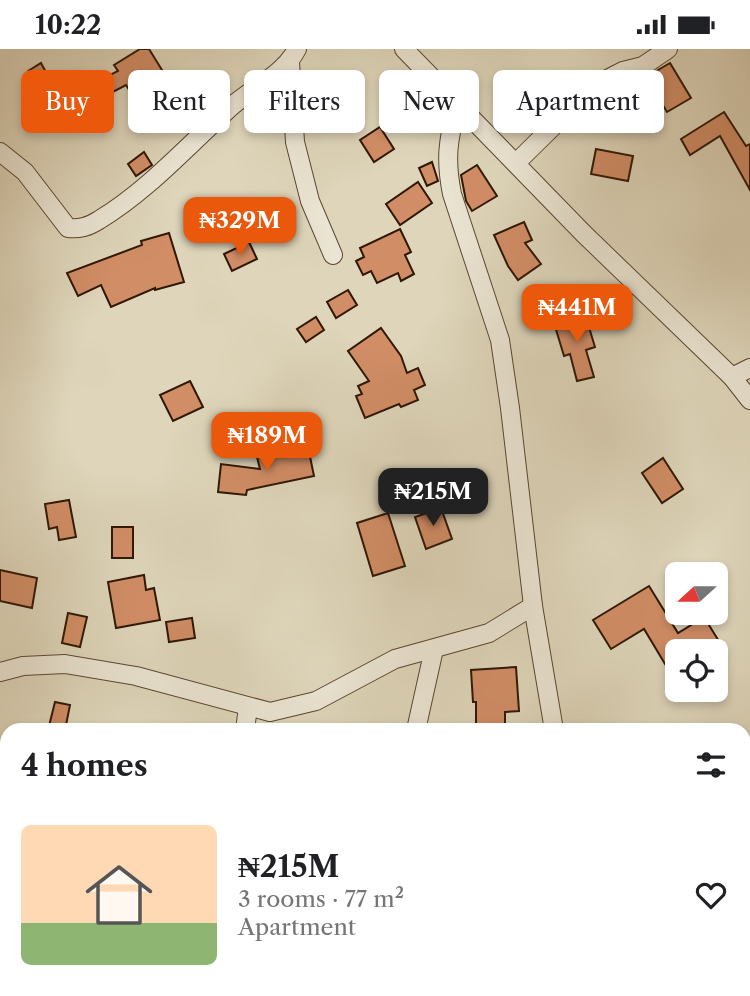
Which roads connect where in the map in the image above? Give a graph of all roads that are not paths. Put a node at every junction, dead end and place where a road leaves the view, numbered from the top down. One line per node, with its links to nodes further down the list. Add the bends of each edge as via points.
1 (404, 49): 4 (street)
2 (668, 49): 8 (street, via 643,66 594,86)
3 (294, 55): 7 (street, via 130,198 81,229 68,228 25,172); 9 (street, via 295,142 310,201)
4 (424, 70)
5 (479, 127): 8 (street)
6 (450, 133): 13 (street, via 447,169 452,194 500,340)
7 (0, 152)
8 (516, 163): 11 (street)
9 (333, 255)
10 (750, 368): 11 (street)
11 (732, 377): 12 (street)
12 (750, 400)
13 (533, 606): 14 (street, via 489,633); 19 (street)
14 (434, 649): 16 (street, via 395,659 299,707 270,712); 18 (street)
15 (0, 672): 16 (street, via 65,664 136,676)
16 (248, 708): 17 (street)
17 (246, 723)
18 (418, 723)
19 (553, 723)

